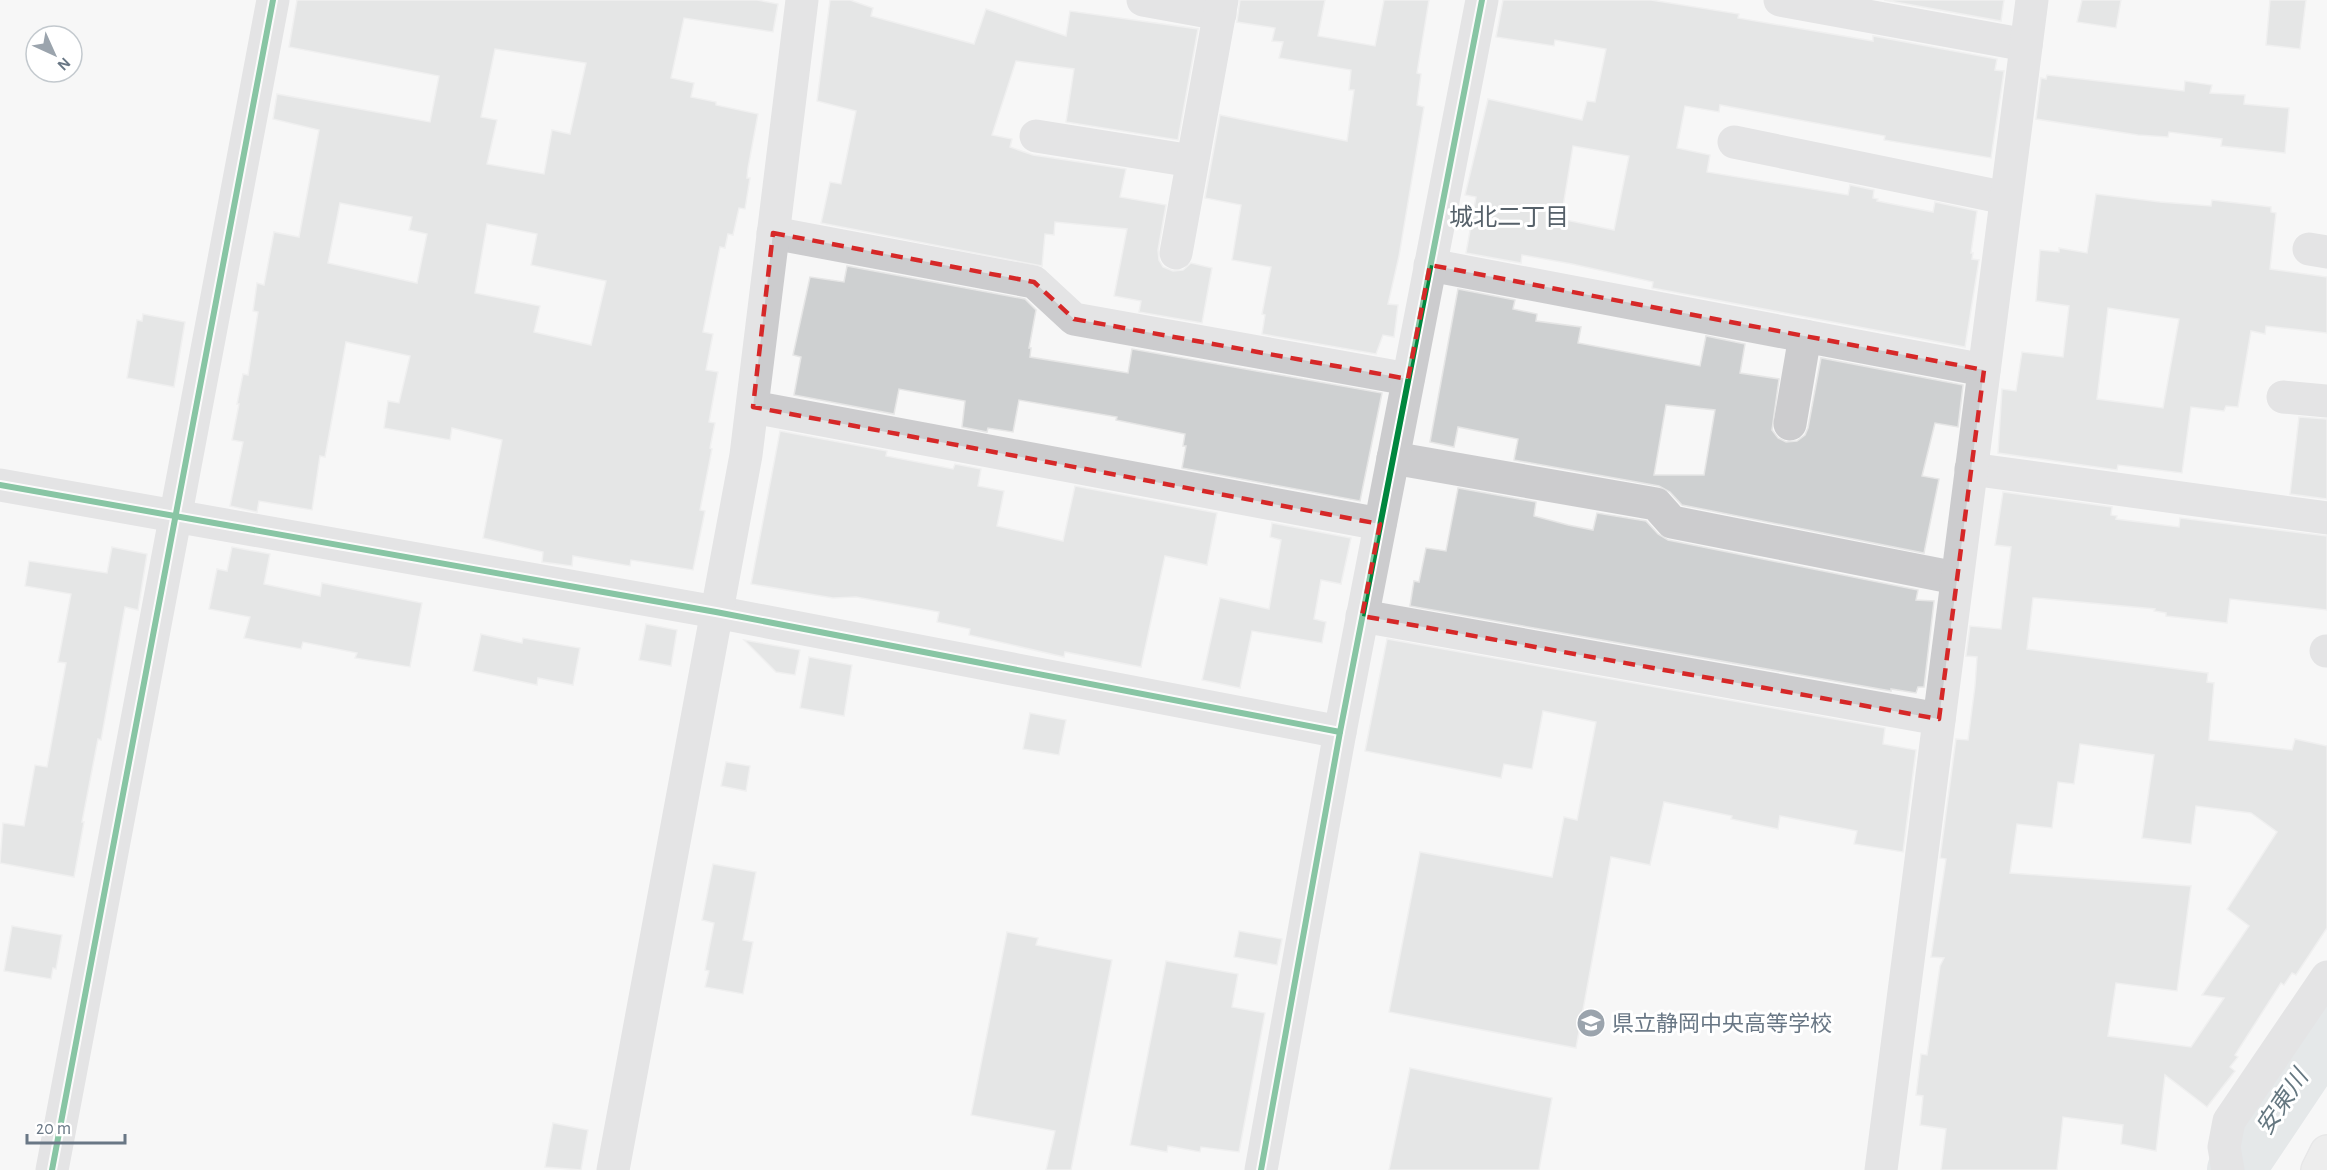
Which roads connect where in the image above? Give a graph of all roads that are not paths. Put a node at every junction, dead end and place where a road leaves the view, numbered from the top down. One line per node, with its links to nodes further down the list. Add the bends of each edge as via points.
1 (273, 0): 26 (street)
2 (802, 0): 13 (street)
3 (1143, 0): 7 (street)
4 (1482, 0): 15 (street)
5 (1780, 0): 8 (street)
6 (2032, 0): 8 (street)
7 (1221, 7): 11 (street)
8 (2026, 45): 12 (street)
9 (1036, 136): 11 (street)
10 (1734, 142): 12 (street)
11 (1192, 161): 14 (street)
12 (2006, 198): 17 (street)
13 (773, 233): 18 (street, via 1034,282 1074,320); 21 (street)
14 (1176, 253)
15 (1430, 265): 16 (street); 18 (street)
16 (1805, 336): 17 (street); 22 (street)
17 (1984, 370): 24 (street)
18 (1408, 379): 23 (street)
19 (2283, 396): 20 (street)
20 (2327, 401)
21 (753, 407): 28 (street); 30 (street)
22 (1790, 424)
23 (1393, 458): 28 (street); 29 (street, via 1656,504 1672,522)
24 (1971, 470): 27 (street); 29 (street)
25 (0, 485): 26 (street)
26 (175, 516): 30 (street); 35 (street)
27 (2327, 518)
28 (1380, 524): 31 (street)
29 (1956, 578): 32 (street)
30 (716, 612): 33 (street); 36 (street)
31 (1362, 616): 32 (street); 33 (street)
32 (1939, 719): 38 (street)
33 (1340, 732): 37 (street)
34 (2327, 977): 39 (street, via 2229,1121 2224,1147)
35 (52, 1170)
36 (613, 1170)
37 (1261, 1170)
38 (1881, 1170)
39 (2228, 1170)

